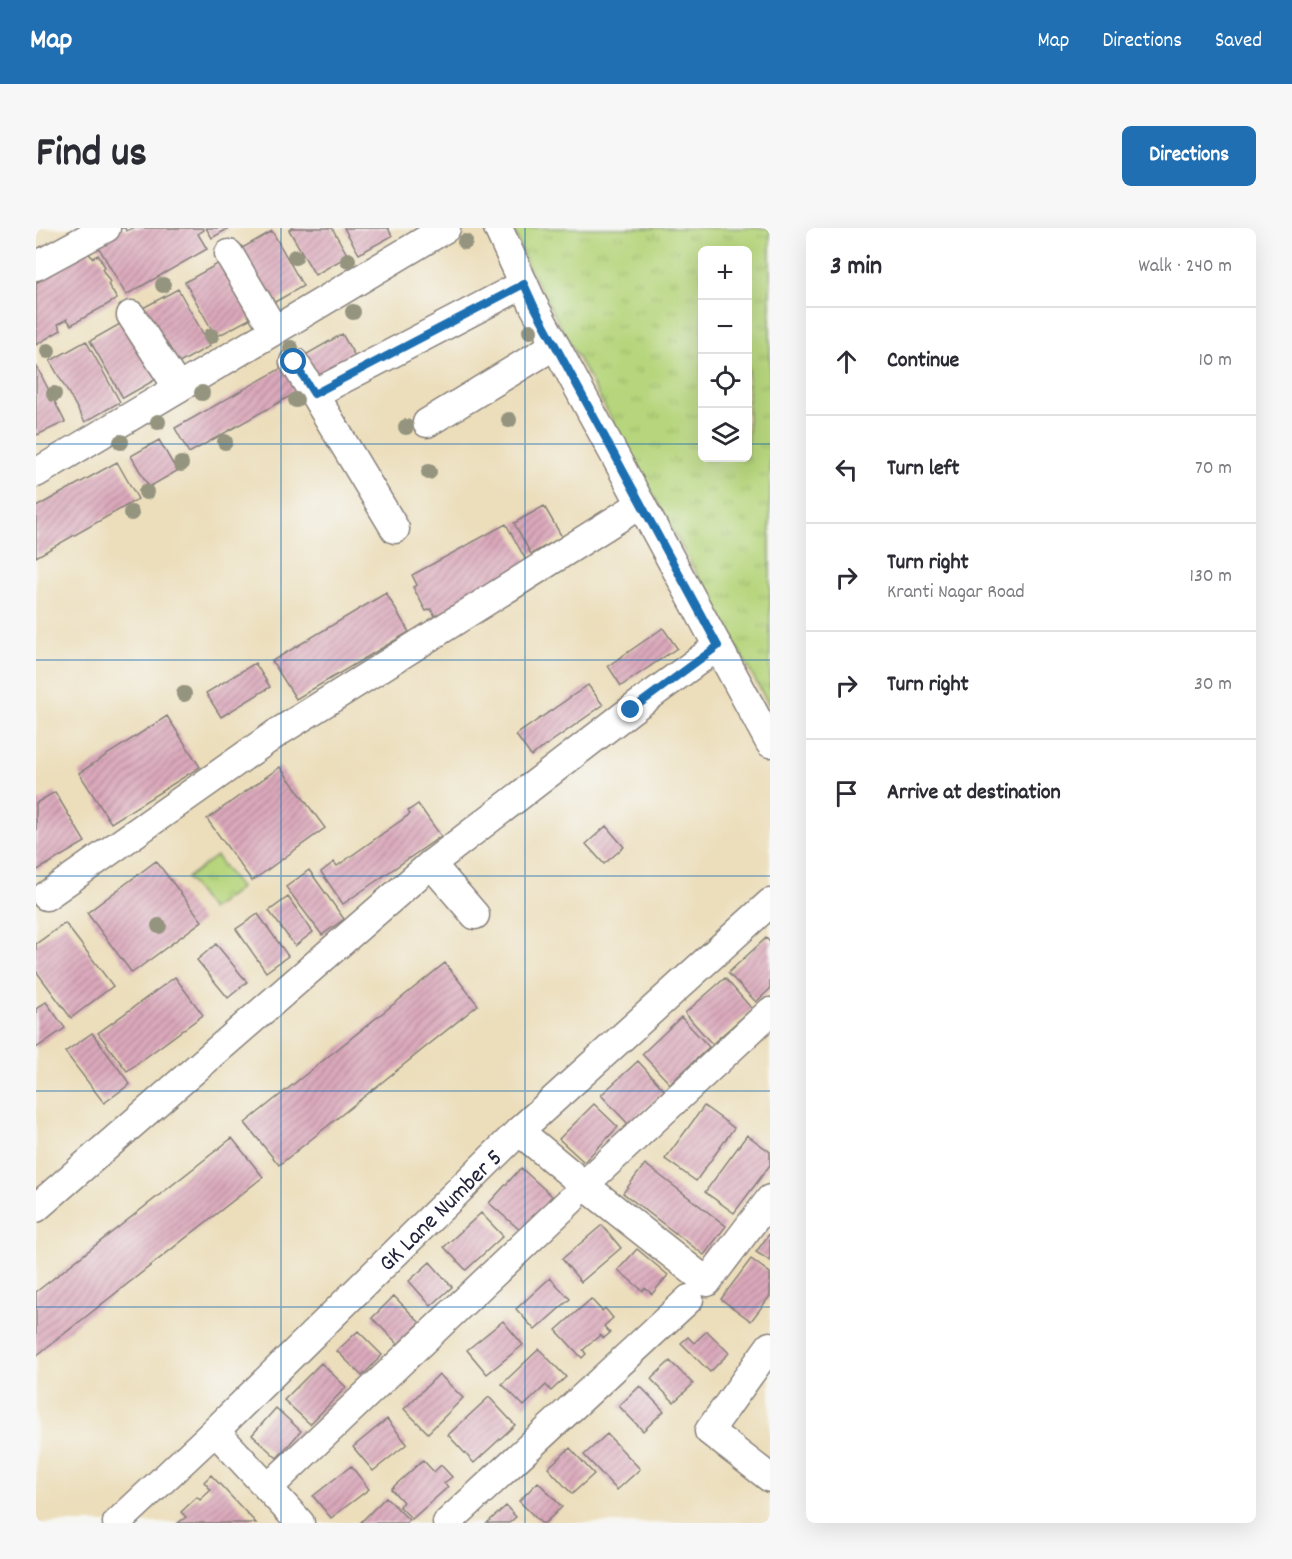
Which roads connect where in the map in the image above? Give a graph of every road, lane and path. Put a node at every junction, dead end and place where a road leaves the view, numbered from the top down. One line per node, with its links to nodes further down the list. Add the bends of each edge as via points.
1 (106, 228): 5 (street)
2 (446, 228): 8 (street)
3 (498, 228): 6 (street)
4 (229, 254): 8 (street)
5 (36, 267)
6 (524, 284): 9 (street); 12 (street)
7 (131, 315): 11 (street)
8 (274, 330): 11 (street)
9 (555, 345): 13 (street); 15 (street)
10 (294, 362): 12 (street)
11 (178, 388): 14 (street)
12 (314, 394): 16 (street)
13 (427, 423)
14 (36, 472)
15 (641, 504): 17 (street); 20 (street, via 277,733)
16 (395, 529)
17 (718, 646): 18 (street); 19 (street)
18 (770, 743)
19 (431, 864): 22 (street); 27 (street)
20 (46, 896)
21 (770, 903): 24 (street, GK Lane Number 5)
22 (475, 915)
23 (770, 1012): 25 (street)
24 (519, 1131): 25 (street); 30 (street, GK Lane Number 5)
25 (578, 1192): 26 (street, via 707,1282); 32 (street)
26 (770, 1199)
27 (36, 1208)
28 (689, 1299): 35 (street)
29 (770, 1346): 31 (street, via 710,1431)
30 (215, 1431): 32 (street); 34 (street, GK Lane Number 5)
31 (770, 1478)
32 (268, 1488): 33 (street)
33 (298, 1522)
34 (117, 1523)
35 (447, 1523)

